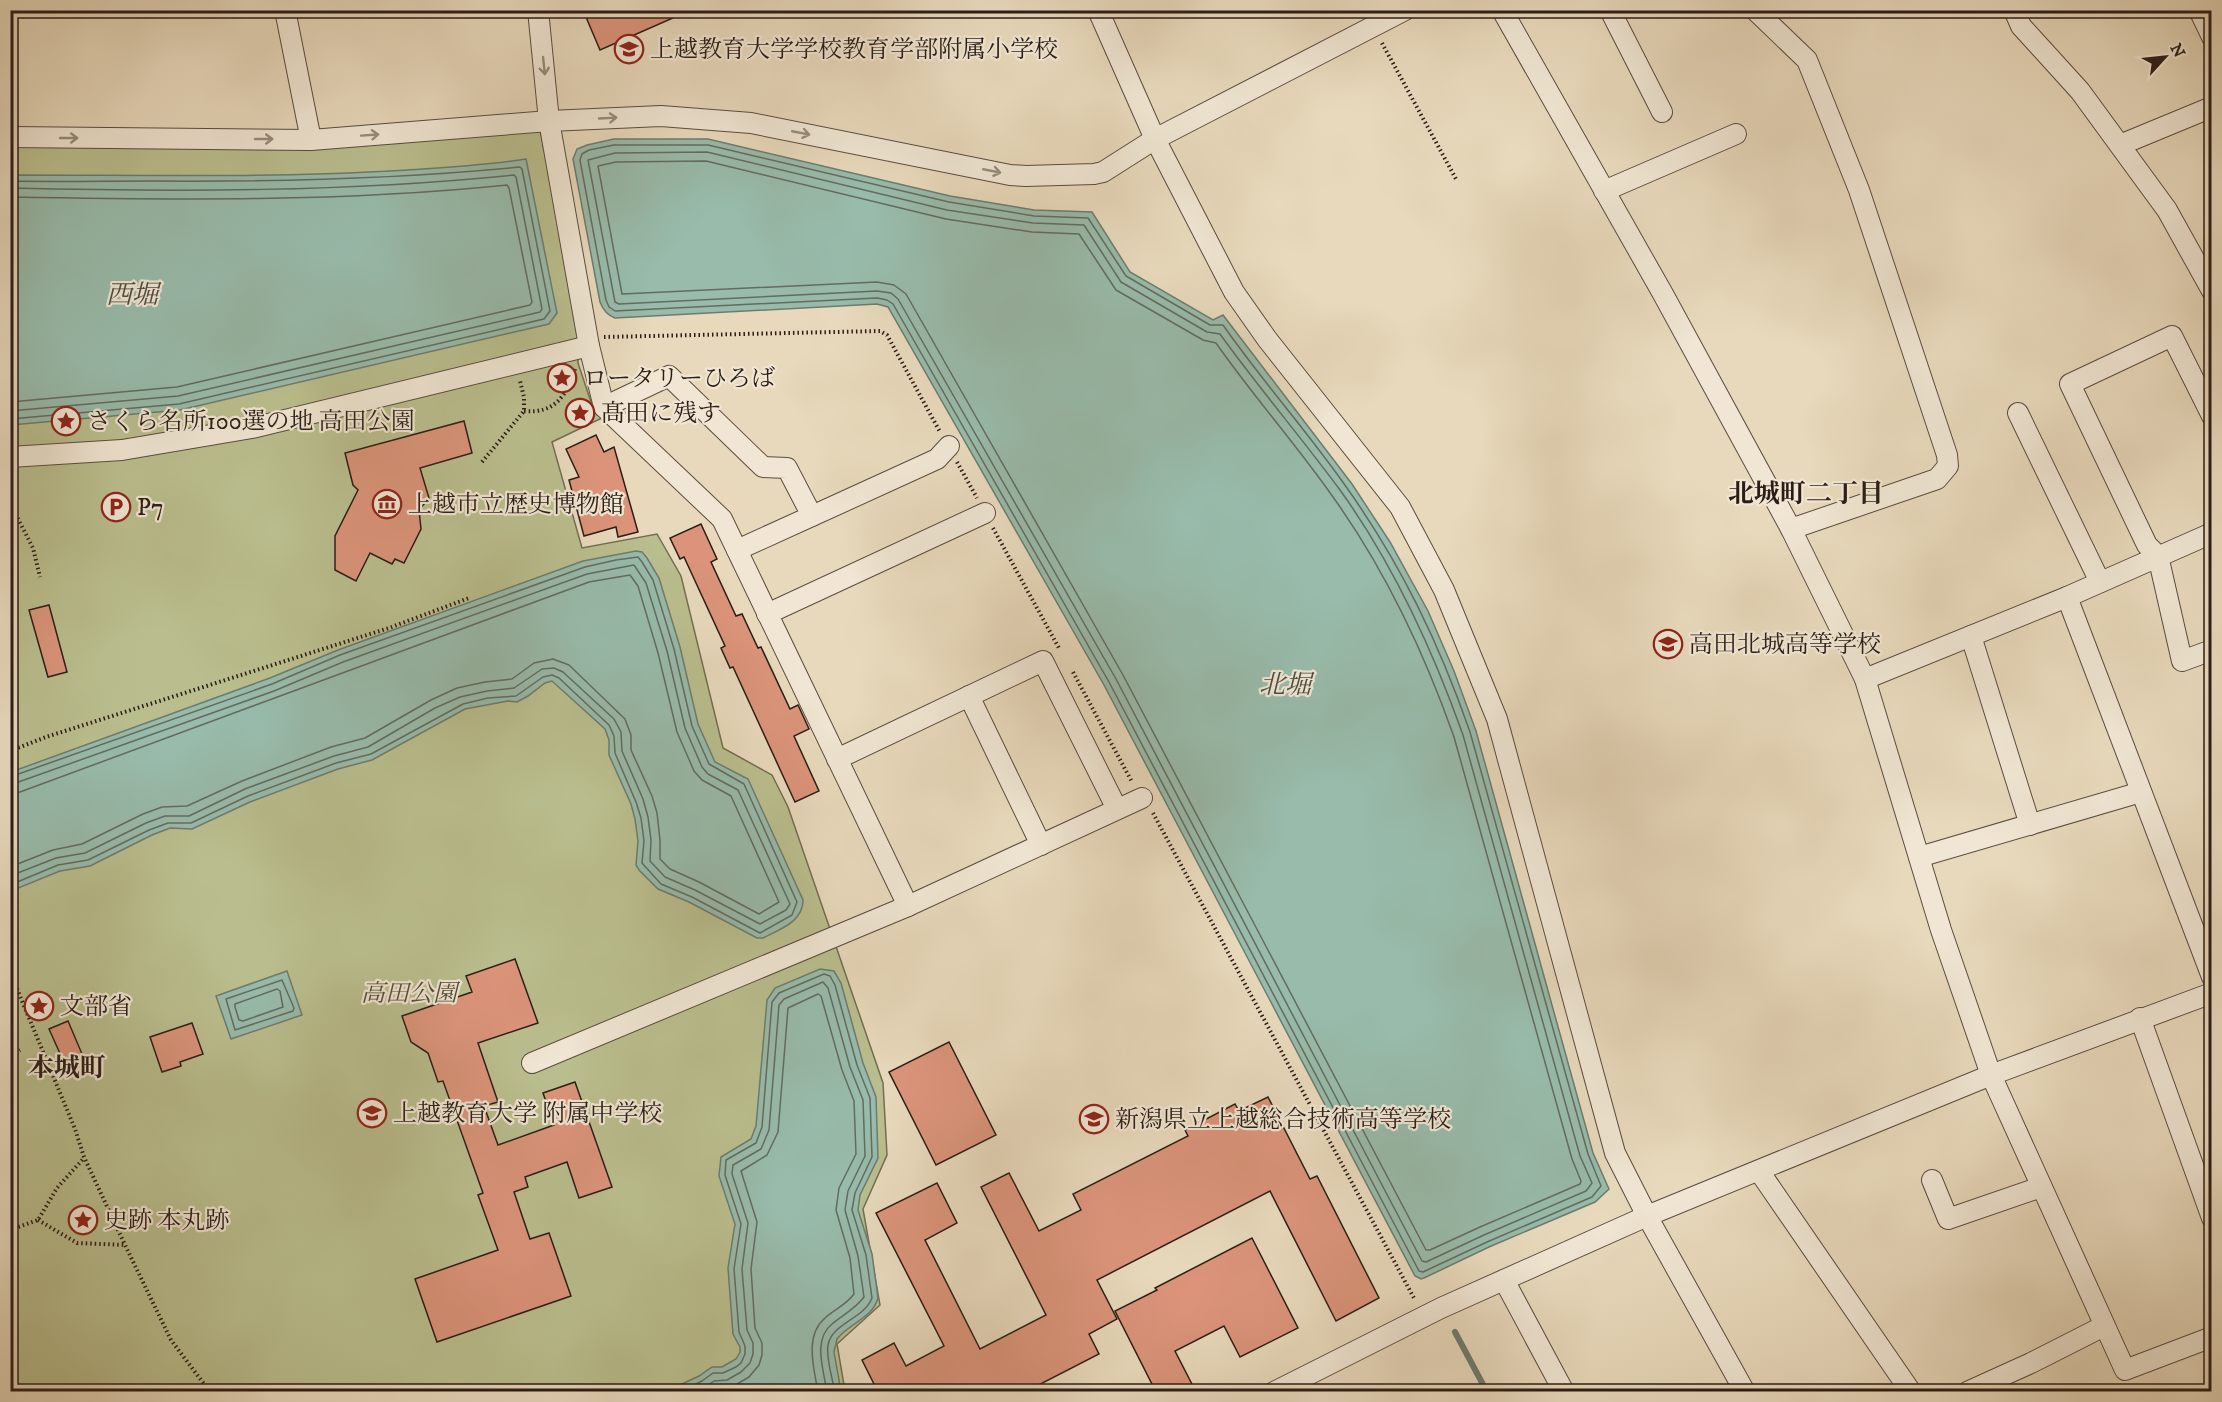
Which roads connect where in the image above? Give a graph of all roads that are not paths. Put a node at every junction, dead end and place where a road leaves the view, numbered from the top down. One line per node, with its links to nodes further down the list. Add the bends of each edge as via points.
1 (285, 10): 17 (street)
2 (538, 10): 13 (street, one-way to 13)
3 (1098, 10): 16 (street)
4 (1405, 10): 16 (street)
5 (1502, 10): 19 (street)
6 (1610, 10): 12 (street)
7 (1755, 10): 29 (street, via 1807,60 1859,190 1948,466 1937,478)
8 (2014, 10): 18 (street, via 2020,26 2080,91)
9 (2199, 10): 10 (street)
10 (2211, 37)
11 (2211, 107): 18 (street)
12 (1662, 112)
13 (549, 121): 16 (street, one-way to 16, via 662,116 751,123 1026,176 1103,172); 17 (street, one-way to 13); 21 (street)
14 (1736, 134): 19 (street)
15 (10, 137): 17 (street, one-way to 17)
16 (1155, 139): 56 (street, via 1234,292 1400,507 1444,590 1497,720 1615,1153)
17 (311, 140)
18 (2120, 145): 20 (street, via 2167,210)
19 (1604, 191): 29 (street)
20 (2211, 291)
21 (588, 346): 22 (street); 26 (street, via 252,428 122,450)
22 (604, 407): 28 (street, via 669,376 763,467 787,468); 31 (street, via 717,514)
23 (2018, 413): 33 (street)
24 (2211, 416): 32 (street, via 2172,336 2070,384 2147,545)
25 (949, 446): 28 (street, via 937,459)
26 (10, 457)
27 (985, 513): 35 (street)
28 (812, 516): 31 (street)
29 (1791, 529): 38 (street)
30 (2211, 533): 32 (street)
31 (737, 550): 35 (street)
32 (2158, 556): 33 (street); 37 (street, via 2182,661)
33 (2100, 582): 34 (street)
34 (2067, 597): 36 (street); 41 (street)
35 (767, 614): 40 (street)
36 (1971, 636): 38 (street); 44 (street)
37 (2211, 650)
38 (1865, 679): 46 (street)
39 (969, 696): 40 (street); 43 (street, via 1043,661); 45 (street)
40 (837, 759): 47 (street)
41 (2141, 792): 44 (street); 48 (street)
42 (1142, 798): 43 (street)
43 (1117, 809): 45 (street)
44 (2030, 825): 46 (street)
45 (1041, 845): 47 (street)
46 (1919, 857): 52 (street)
47 (908, 906): 51 (street)
48 (2211, 977)
49 (2211, 993): 50 (street)
50 (2140, 1018): 52 (street); 57 (street)
51 (532, 1063)
52 (1990, 1075): 53 (street); 55 (street)
53 (1759, 1171): 56 (street); 64 (street)
54 (1932, 1180): 55 (street, via 1948,1219)
55 (2041, 1187): 59 (street)
56 (1647, 1216): 58 (street); 63 (street)
57 (2211, 1218)
58 (1504, 1280): 61 (street); 62 (street)
59 (2104, 1326): 60 (street, via 2125,1370); 65 (street)
60 (2211, 1337)
61 (1274, 1392)
62 (1564, 1392)
63 (1745, 1392)
64 (1911, 1392)
65 (1967, 1392)

